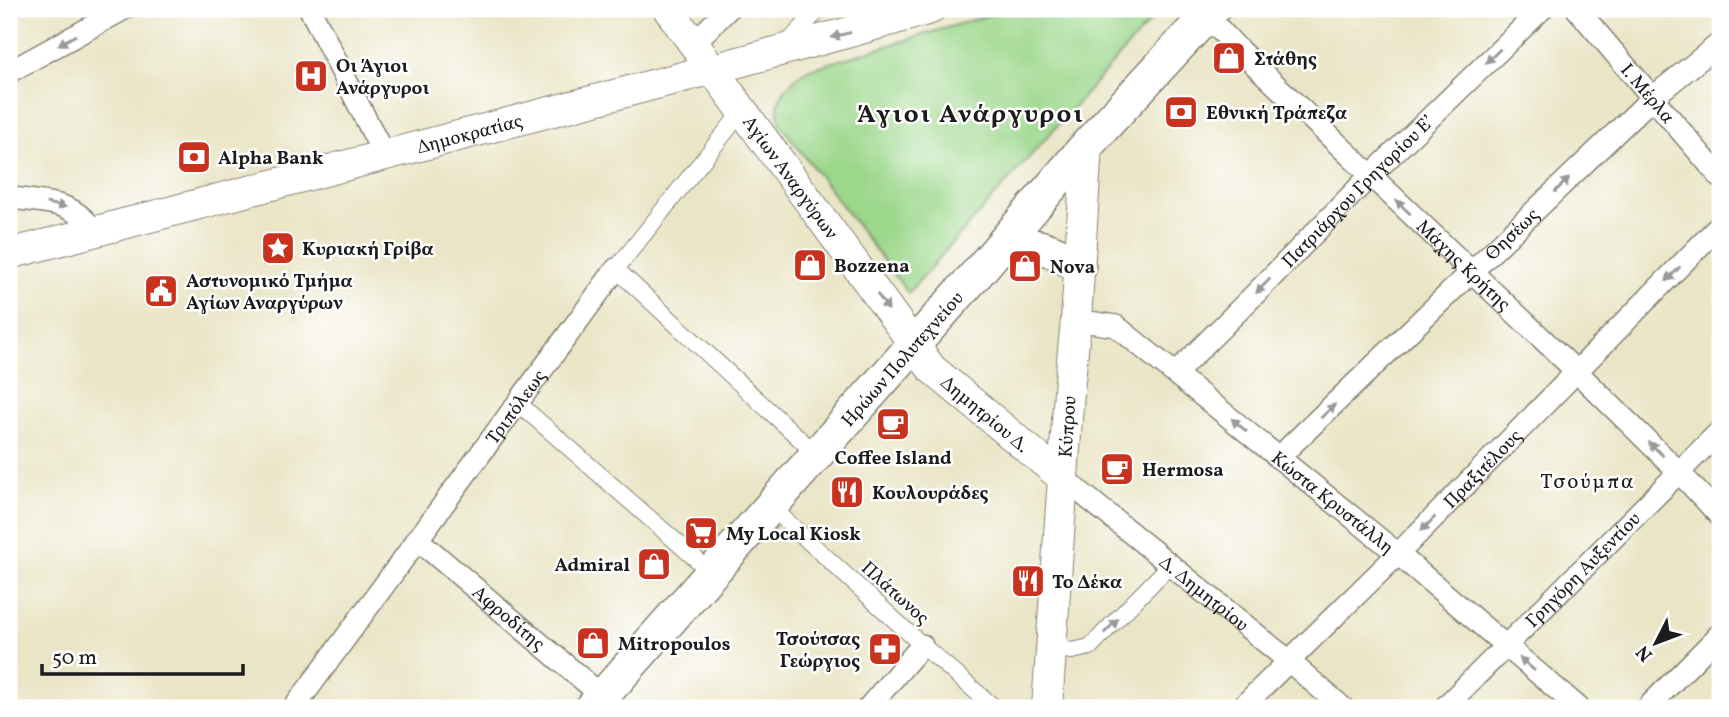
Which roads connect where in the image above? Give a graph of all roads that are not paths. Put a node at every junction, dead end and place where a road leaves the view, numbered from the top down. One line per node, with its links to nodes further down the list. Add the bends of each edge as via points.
1 (124, 9): 14 (street, one-way to 14)
2 (310, 9): 18 (street)
3 (668, 9): 11 (main road, Αγίων Αναργύρων)
4 (728, 9): 11 (street)
5 (819, 9): 12 (street)
6 (930, 9): 12 (main road, Δημοκρατίας, one-way to 12)
7 (1542, 9): 19 (street, Πατριάρχου Γρηγορίου Ε’, one-way to 19)
8 (1577, 9): 15 (street, Ι. Μέρλα)
9 (1207, 11): 17 (main road, Ηρώων Πολυτεχνείου); 19 (street, Μάχης Κρήτης, via 1237,48)
10 (1720, 43): 15 (street, Θησέως)
11 (694, 44): 13 (main road, Αγίων Αναργύρων)
12 (782, 50): 13 (main road, Δημοκρατίας)
13 (713, 69): 16 (main road, Αγίων Αναργύρων); 18 (main road, Δημοκρατίας)
14 (9, 72)
15 (1651, 98): 20 (street, Ι. Μέρλα); 28 (street, Θησέως, one-way to 15)
16 (743, 110): 27 (street, Τριπόλεως); 30 (main road, Αγίων Αναργύρων, one-way to 30)
17 (1087, 145): 24 (main road, Ηρώων Πολυτεχνείου); 26 (main road, Κύπρου)
18 (384, 155): 23 (main road, Δημοκρατίας)
19 (1370, 176): 28 (street, Μάχης Κρήτης, one-way to 19); 32 (street, Πατριάρχου Γρηγορίου Ε’, one-way to 32)
20 (1720, 177)
21 (9, 197): 23 (street, one-way to 23, via 60,204 85,220)
22 (1720, 225): 31 (street, Πραξιτέλους, one-way to 31)
23 (90, 232): 25 (main road, Δημοκρατίας)
24 (1001, 247): 26 (main road, via 1035,246 1069,259); 30 (main road, Ηρώων Πολυτεχνείου)
25 (9, 254)
26 (1079, 268): 29 (main road, Κύπρου)
27 (616, 269): 33 (street, Τριπόλεως); 35 (street)
28 (1471, 272): 31 (street, Μάχης Κρήτης); 36 (street, Θησέως, one-way to 28)
29 (1076, 320): 32 (street, Κώστα Κρυστάλλη, via 1116,326); 38 (main road, Κύπρου)
30 (914, 344): 35 (main road, Ηρώων Πολυτεχνείου); 38 (main road, Δημητρίου Δ., via 932,369)
31 (1577, 372): 37 (street, Μάχης Κρήτης, one-way to 31); 42 (street, Πραξιτέλους, one-way to 42)
32 (1176, 373): 36 (street, Κώστα Κρυστάλλη, one-way to 32)
33 (519, 403): 41 (street, Τριπόλεως); 44 (street)
34 (1720, 432): 37 (street, Γρηγόρη Αυξεντίου)
35 (816, 454): 39 (main road, Ηρώων Πολυτεχνείου)
36 (1279, 458): 42 (street, Κώστα Κρυστάλλη)
37 (1679, 472): 40 (street, Μάχης Κρήτης); 47 (street, Γρηγόρη Αυξεντίου)
38 (1063, 478): 43 (street, Δ. Δημητρίου); 48 (main road, Κύπρου)
39 (770, 506): 44 (main road, Ηρώων Πολυτεχνείου); 46 (street, Πλάτωνος)
40 (1720, 516)
41 (417, 539): 50 (street, Αφροδίτης); 51 (street, Τριπόλεως)
42 (1398, 554): 47 (street, Κώστα Κρυστάλλη); 49 (street, Πραξιτέλους)
43 (1170, 565): 48 (street, one-way to 43, via 1072,651 1090,647); 49 (street, Δ. Δημητρίου)
44 (712, 573): 50 (main road, Ηρώων Πολυτεχνείου)
45 (1720, 634): 59 (street)
46 (922, 645): 52 (street); 53 (street, Πλάτωνος)
47 (1506, 646): 57 (street, Γρηγόρη Αυξεντίου); 58 (street, Κώστα Κρυστάλλη, one-way to 47)
48 (1052, 648): 54 (main road, Κύπρου)
49 (1289, 661): 55 (street, Πραξιτέλους); 56 (street, Δ. Δημητρίου)
50 (597, 702)
51 (295, 708)
52 (868, 708)
53 (995, 708)
54 (1047, 708)
55 (1241, 708)
56 (1343, 708)
57 (1444, 708)
58 (1579, 708)
59 (1647, 708)

